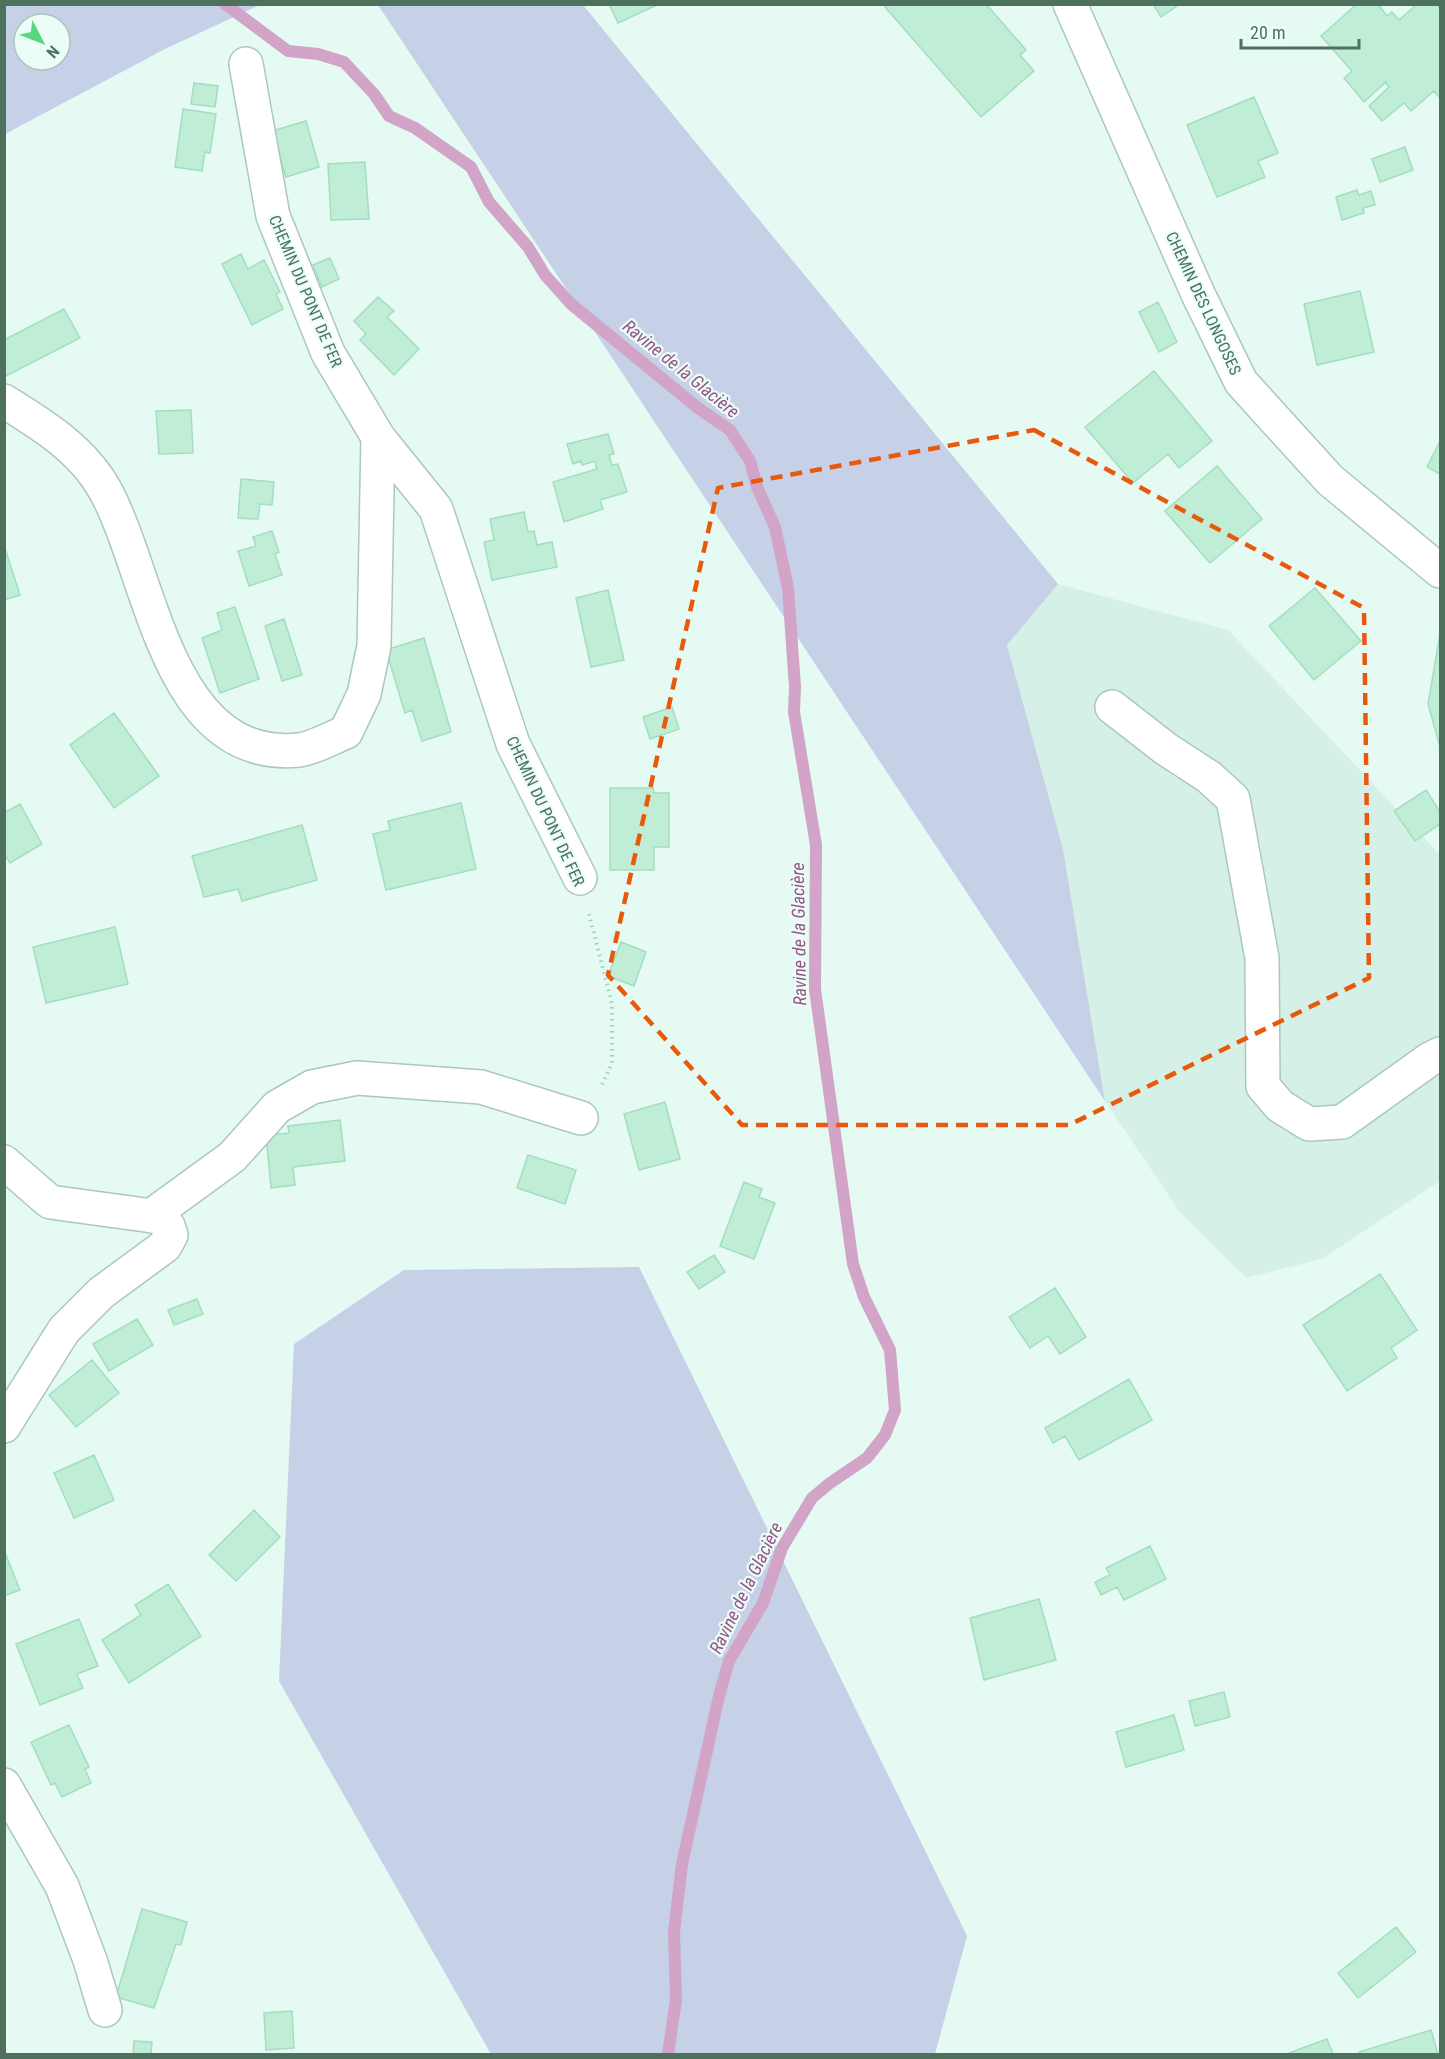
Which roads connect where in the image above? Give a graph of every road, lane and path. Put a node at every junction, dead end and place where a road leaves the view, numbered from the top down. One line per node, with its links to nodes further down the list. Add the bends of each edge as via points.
1 (1070, 4): 5 (street, CHEMIN DES LONGOSES, via 1241,382 1330,480)
2 (246, 64): 4 (street, CHEMIN DU PONT DE FER, via 273,216 328,353)
3 (4, 401): 4 (street, via 80,454 106,490 178,678 223,730 255,747 300,750 346,732 364,694 374,646)
4 (378, 437): 7 (street, CHEMIN DU PONT DE FER, via 436,508 513,744)
5 (1440, 571)
6 (1112, 707): 8 (street, via 1233,799 1262,958 1263,1086 1280,1106 1309,1124 1342,1122)
7 (580, 878): 9 (path, CHEMIN DU PONT DE FER, via 612,1004 612,1063 593,1103)
8 (1440, 1054)
9 (581, 1118): 11 (street, via 481,1086 357,1078 312,1087 277,1107 232,1157)
10 (4, 1162): 11 (street, via 50,1202)
11 (150, 1216): 12 (street, via 160,1217 168,1226 171,1235 165,1246 101,1293 64,1330)
12 (4, 1426)
13 (4, 1785): 14 (street, via 62,1886)
14 (105, 2010)

